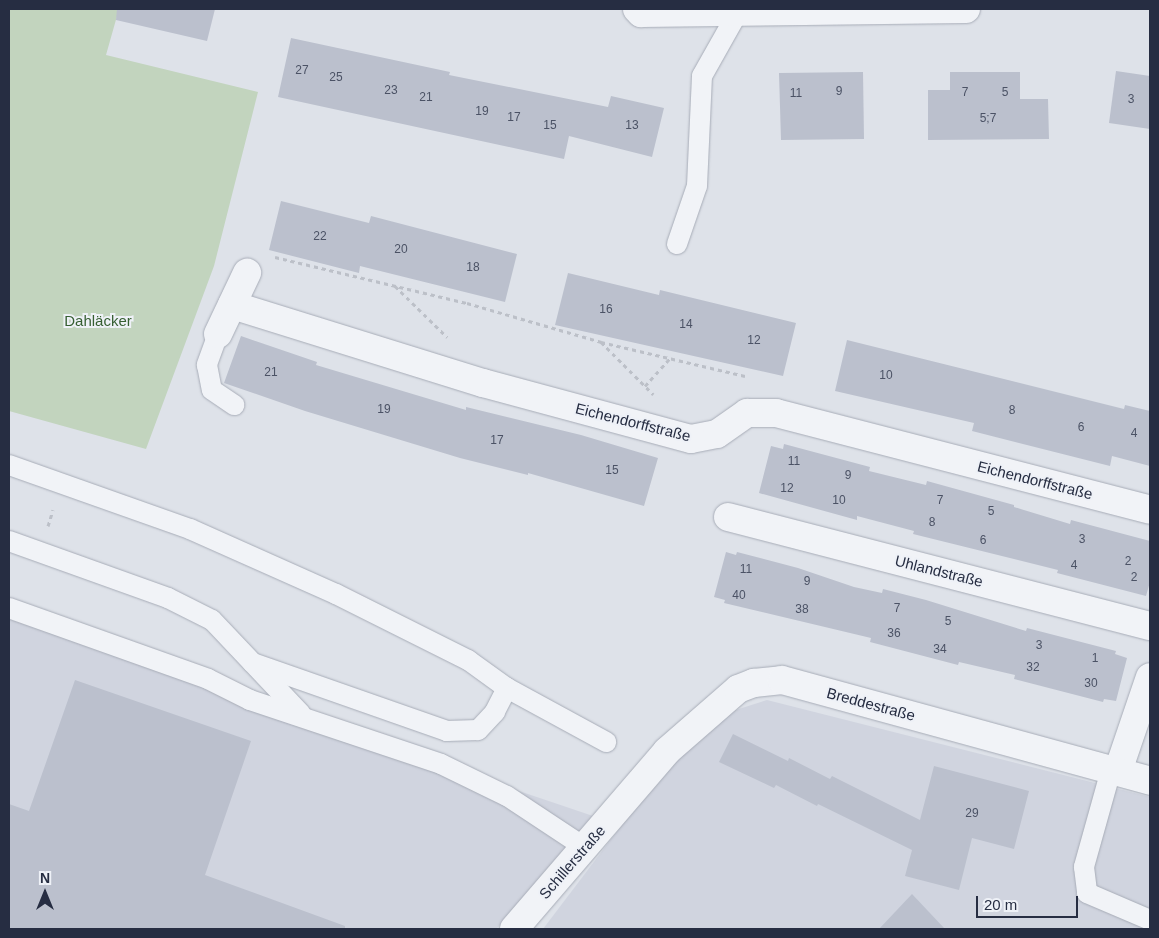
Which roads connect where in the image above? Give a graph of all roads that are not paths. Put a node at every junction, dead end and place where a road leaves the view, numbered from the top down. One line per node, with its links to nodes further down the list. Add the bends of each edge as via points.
1 (637, 9): 3 (street, via 641,13)
2 (966, 9): 3 (street)
3 (737, 10): 4 (lane, via 702,76 697,186)
4 (677, 244)
5 (247, 273): 6 (street)
6 (232, 305): 7 (street); 10 (street, Eichendorffstraße, via 483,383 691,439 716,434 747,413 776,413)
7 (218, 334): 8 (lane, via 207,366 212,390)
8 (234, 405)
9 (9, 465): 17 (lane, via 190,529 327,590 468,660)
10 (1150, 510)
11 (728, 517): 14 (street, Uhlandstraße)
12 (9, 541): 15 (lane, via 168,598 212,620)
13 (9, 608): 18 (lane, via 208,679 250,700)
14 (1150, 626)
15 (253, 663): 17 (lane, via 447,732 478,730 495,712); 18 (lane)
16 (1150, 677): 20 (street)
17 (507, 688): 19 (lane)
18 (304, 717): 23 (lane, via 449,768 507,796)
19 (606, 742)
20 (1114, 770): 21 (street, Breddestraße); 22 (street, Breddestraße, via 782,680 768,680 738,689 702,717 667,751); 24 (lane, via 1084,867 1087,893)
21 (1150, 781)
22 (632, 796): 23 (street, Schillerstraße)
23 (584, 848): 25 (street, Schillerstraße)
24 (1150, 920)
25 (514, 929)

